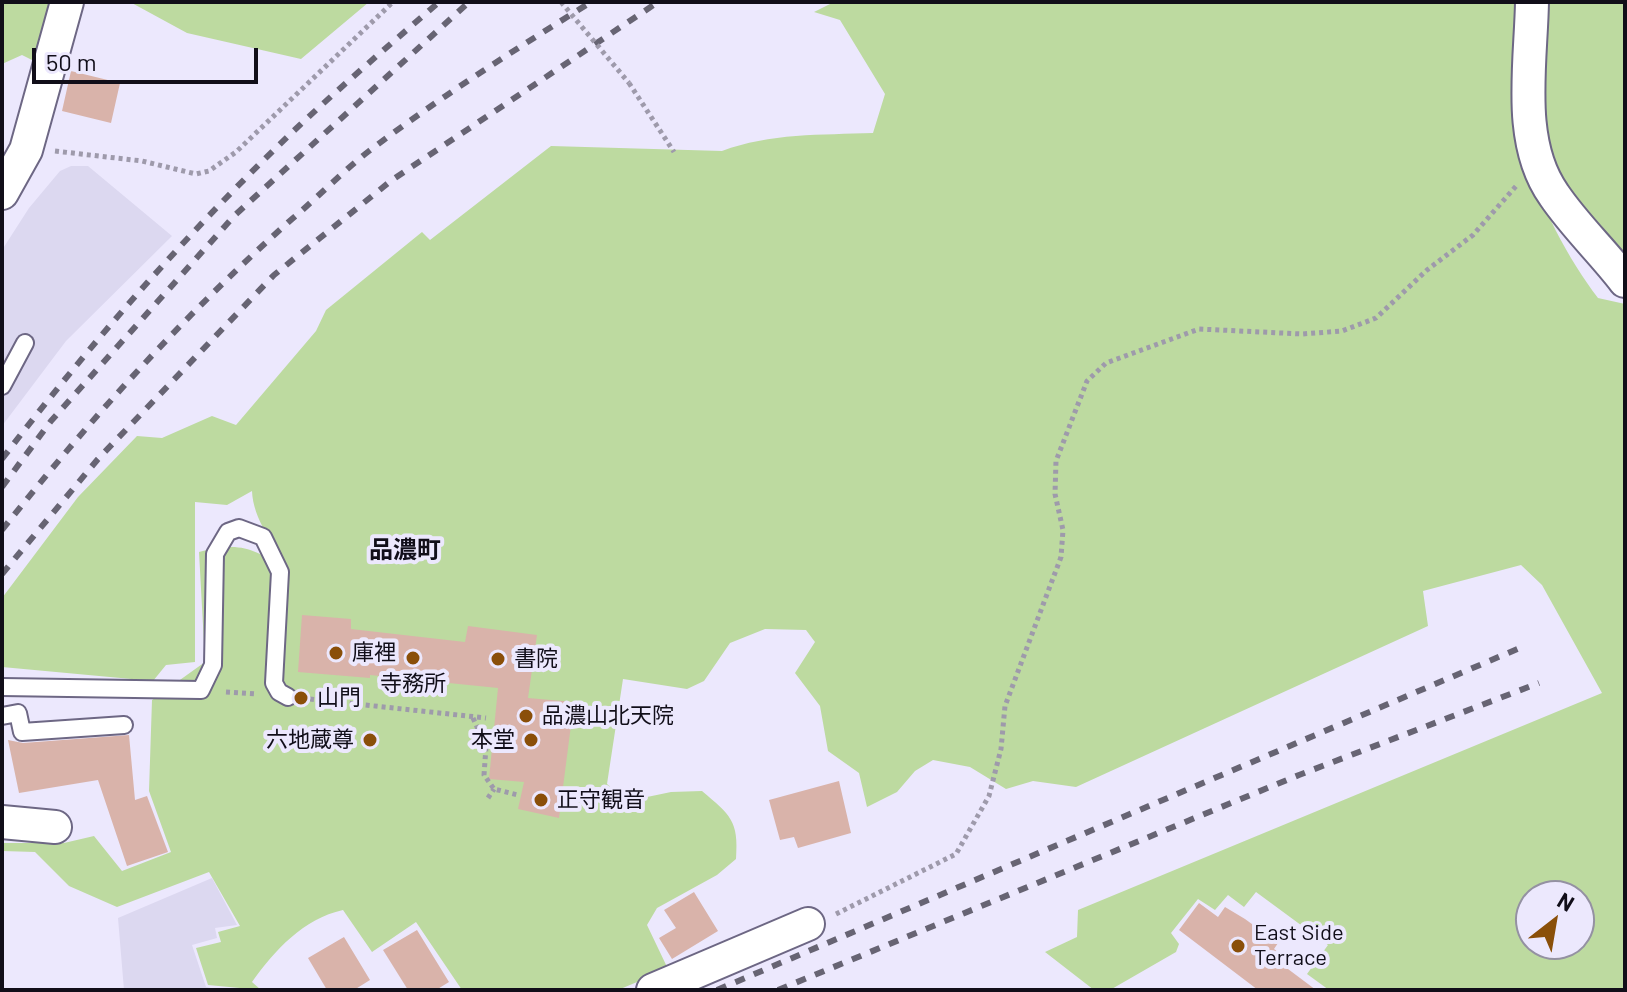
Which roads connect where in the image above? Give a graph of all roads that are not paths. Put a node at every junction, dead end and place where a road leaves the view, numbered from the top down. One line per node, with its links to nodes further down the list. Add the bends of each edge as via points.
1 (67, 2): 3 (street, via 26,150)
2 (1532, 2): 4 (street, via 1534,154 1552,194)
3 (2, 193)
4 (1625, 281)
5 (25, 343): 6 (lane)
6 (2, 386)
7 (2, 687): 8 (lane, via 201,690 213,665 215,554 228,532 239,528 263,537 280,572 274,683)
8 (288, 697)
9 (2, 716): 10 (lane, via 18,713 22,732)
10 (124, 725)
11 (2, 822): 12 (street)
12 (55, 827)
13 (808, 924): 14 (street)
14 (653, 990)

